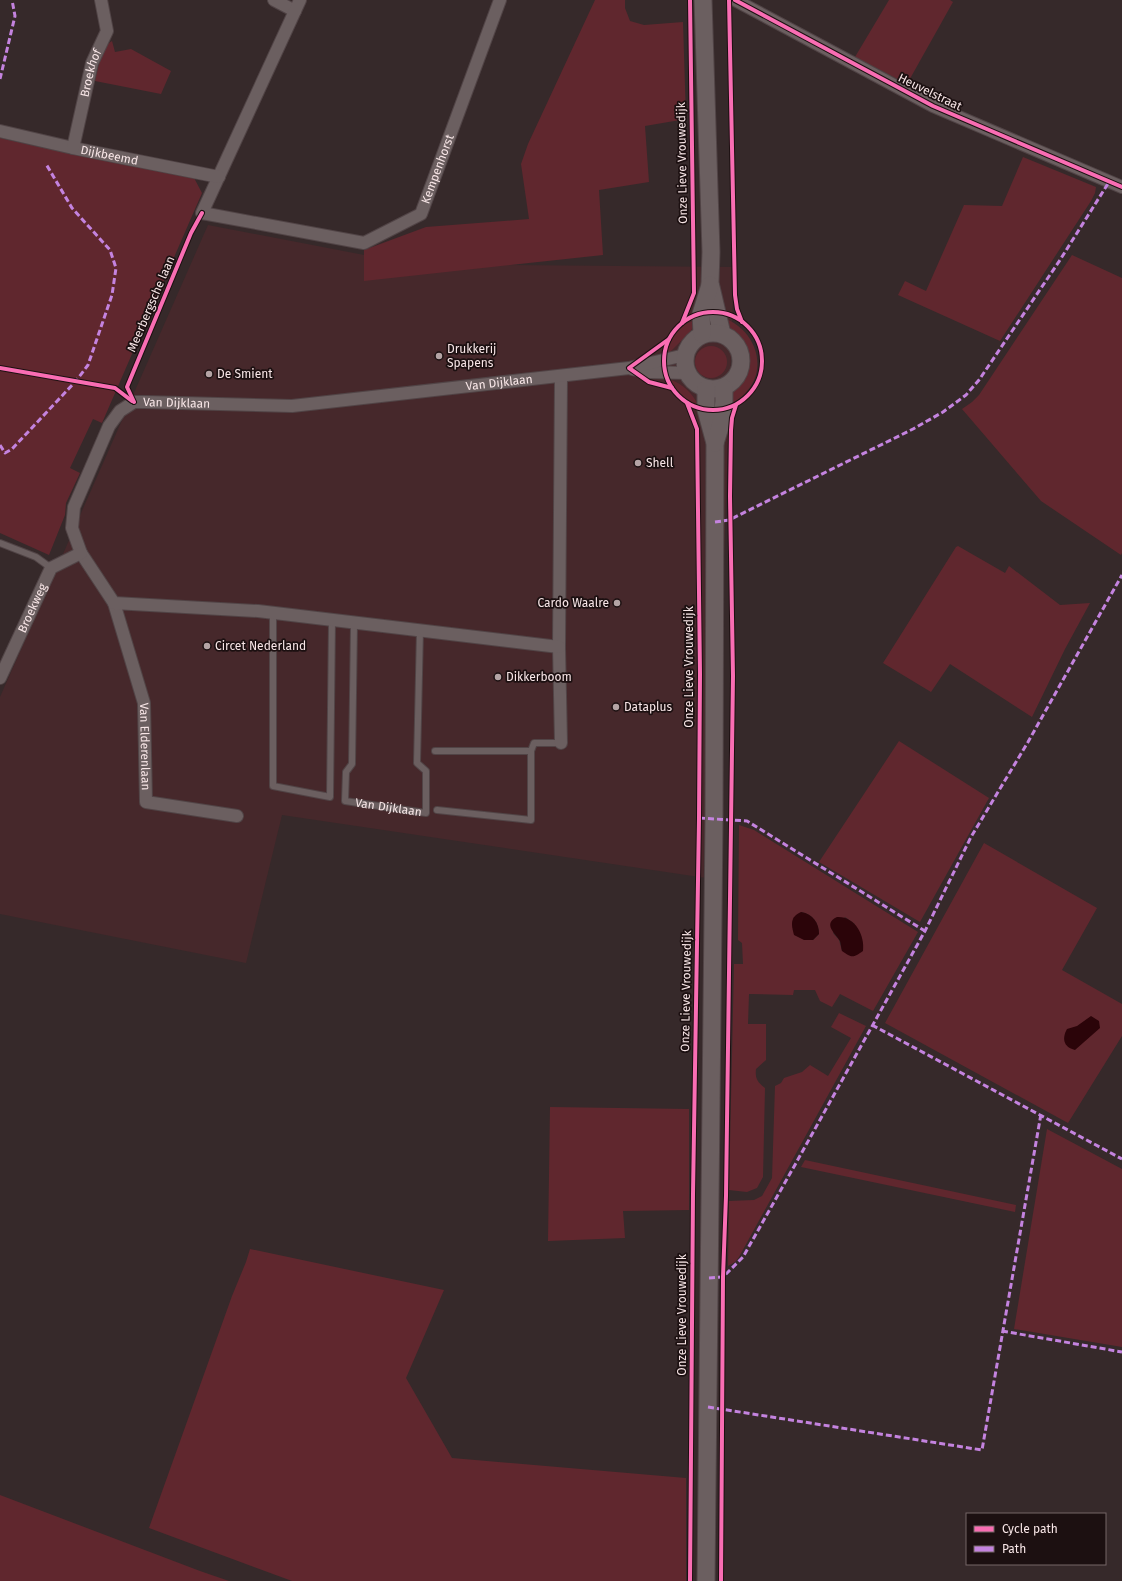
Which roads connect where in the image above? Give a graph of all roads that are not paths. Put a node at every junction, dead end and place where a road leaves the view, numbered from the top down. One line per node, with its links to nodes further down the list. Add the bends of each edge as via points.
1 (101, 0): 8 (street, Broekhof, via 107,30 92,63)
2 (274, 0): 6 (street)
3 (500, 0): 9 (street, Kempenhorst, via 420,214 364,243 202,213)
4 (703, 0): 11 (main road, Onze Lieve Vrouwedijk)
5 (735, 0): 10 (street, Heuvelstraat, via 933,106)
6 (298, 5): 9 (street)
7 (0, 132): 8 (street, Dijkbeemd)
8 (73, 148): 9 (street, Dijkbeemd)
9 (219, 177)
10 (1122, 187)
11 (710, 283): 12 (main road, Onze Lieve Vrouwedijk, via 701,314); 13 (main road, Onze Lieve Vrouwedijk)
12 (702, 334): 13 (main road); 14 (main road, via 691,343)
13 (722, 334): 18 (main road, via 737,346 741,360 738,374)
14 (685, 356): 15 (street, Van Dijklaan); 16 (main road, via 684,365)
15 (629, 368): 16 (street, Van Dijklaan, via 647,372); 17 (street, Van Dijklaan)
16 (687, 373): 19 (main road, via 698,386)
17 (561, 377): 22 (street, Van Dijklaan, via 292,406 134,402 120,411 109,426 74,507 72,528); 29 (street)
18 (724, 388): 19 (main road); 20 (main road, Onze Lieve Vrouwedijk, via 725,409)
19 (706, 389): 20 (main road, Onze Lieve Vrouwedijk, via 706,410)
20 (715, 443): 36 (main road, Onze Lieve Vrouwedijk)
21 (0, 543): 23 (lane, via 36,557)
22 (81, 553): 23 (street); 24 (street, Van Dijklaan)
23 (51, 568): 30 (street, Broekweg)
24 (114, 603): 25 (street); 35 (street, Van Elderenlaan, via 144,703 146,802)
25 (273, 613): 26 (street); 26 (lane, via 273,786 330,797)
26 (332, 620): 27 (street)
27 (354, 623): 28 (street); 28 (lane, Van Dijklaan, via 352,764 346,772 345,801 426,813 426,771 417,763)
28 (420, 630): 29 (street)
29 (559, 647): 31 (street)
30 (0, 678)
31 (562, 743): 33 (lane, via 534,743)
32 (435, 751): 33 (lane)
33 (531, 751): 34 (lane, Van Dijklaan, via 531,820)
34 (437, 810)
35 (237, 816)
36 (706, 1581)

